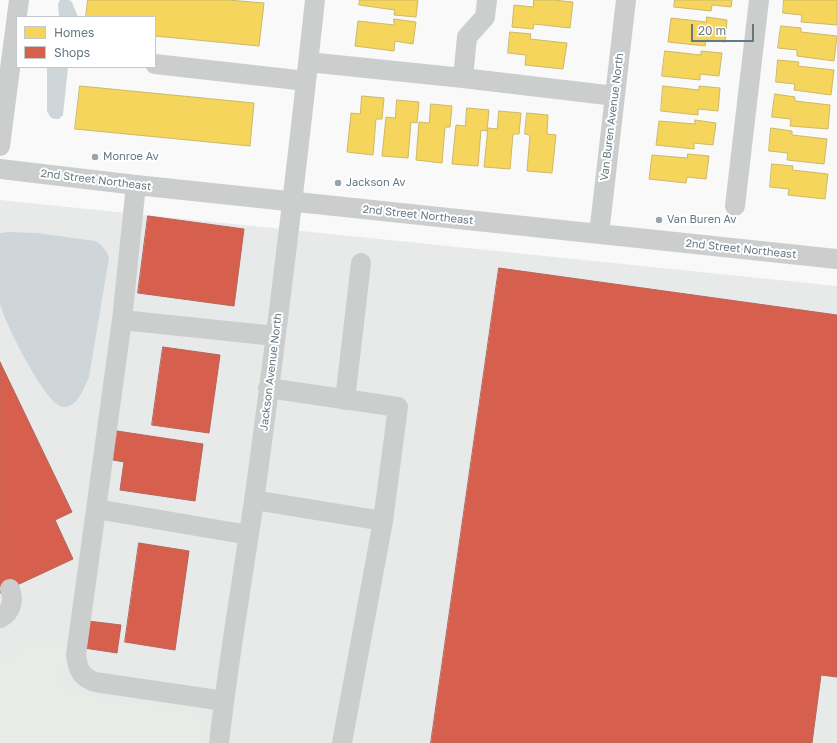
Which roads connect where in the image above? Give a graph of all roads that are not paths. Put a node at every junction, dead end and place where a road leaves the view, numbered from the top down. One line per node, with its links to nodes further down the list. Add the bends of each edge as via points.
1 (19, 0): 6 (street)
2 (315, 0): 9 (street, Jackson Avenue North)
3 (487, 0): 10 (street, via 485,18 467,36)
4 (626, 0): 11 (street, Van Buren Avenue North)
5 (760, 0): 16 (street)
6 (17, 16)
7 (16, 23): 12 (street)
8 (156, 64): 9 (street)
9 (307, 72): 10 (street); 15 (street, Jackson Avenue North)
10 (463, 78): 11 (street)
11 (615, 96): 17 (street, Van Buren Avenue North)
12 (0, 146)
13 (0, 169): 14 (street, 2nd Street Northeast)
14 (136, 185): 15 (street, 2nd Street Northeast); 20 (street)
15 (293, 201): 17 (street, 2nd Street Northeast); 21 (street, Jackson Avenue North)
16 (735, 206)
17 (599, 234): 18 (street, 2nd Street Northeast)
18 (837, 259)
19 (361, 263): 23 (street)
20 (122, 320): 21 (street); 25 (street)
21 (275, 336): 22 (street, Jackson Avenue North)
22 (268, 388): 23 (street); 24 (street, Jackson Avenue North)
23 (345, 400): 26 (street, via 398,407)
24 (254, 500): 26 (street); 27 (street, Jackson Avenue North)
25 (96, 509): 27 (street); 30 (street, via 76,656 81,673 95,682)
26 (383, 521): 32 (street)
27 (249, 535): 30 (street, Jackson Avenue North)
28 (10, 589): 29 (street, via 12,605)
29 (0, 618)
30 (224, 701): 31 (street, Jackson Avenue North)
31 (219, 743)
32 (342, 743)

